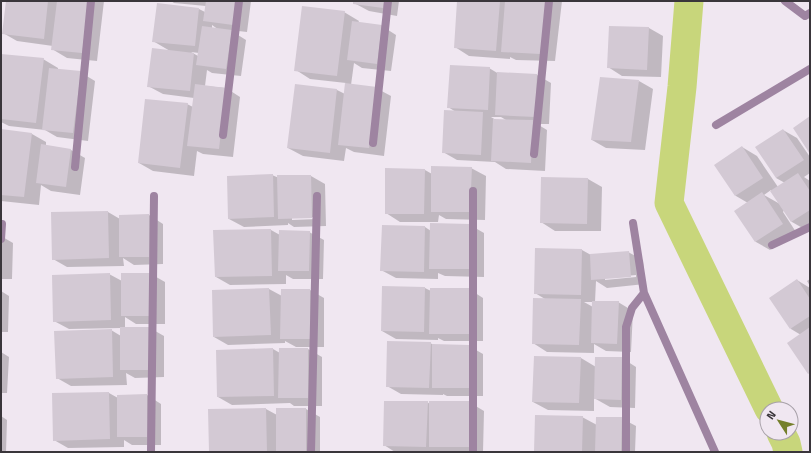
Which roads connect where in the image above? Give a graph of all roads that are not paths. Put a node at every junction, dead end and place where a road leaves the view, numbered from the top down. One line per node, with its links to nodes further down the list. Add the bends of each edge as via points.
1 (91, 1): 13 (street)
2 (238, 1): 10 (street)
3 (388, 1): 11 (street)
4 (549, 1): 12 (street)
5 (785, 1): 6 (street)
6 (807, 14): 7 (street)
7 (810, 24)
8 (810, 69): 9 (street)
9 (716, 125)
10 (223, 135)
11 (373, 143)
12 (534, 154)
13 (75, 167)
14 (473, 190): 25 (street)
15 (154, 196): 23 (street)
16 (317, 196): 24 (street)
17 (633, 223): 22 (street)
18 (2, 224): 20 (street)
19 (810, 227): 21 (street)
20 (1, 239)
21 (772, 245)
22 (644, 293): 26 (street, via 632,308 626,327); 27 (street)
23 (151, 452)
24 (311, 452)
25 (473, 452)
26 (626, 452)
27 (715, 452)

